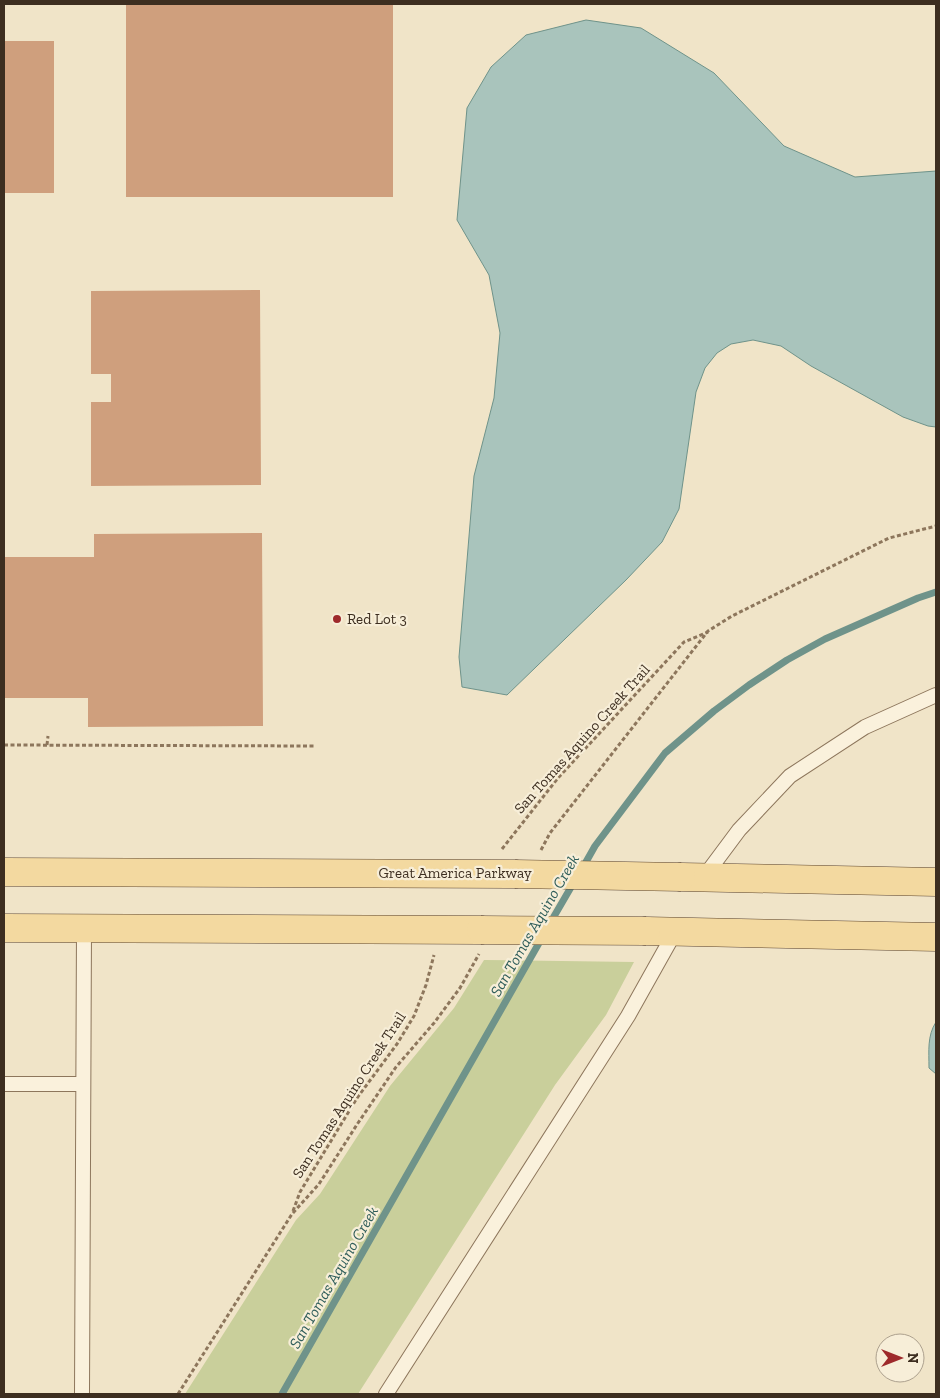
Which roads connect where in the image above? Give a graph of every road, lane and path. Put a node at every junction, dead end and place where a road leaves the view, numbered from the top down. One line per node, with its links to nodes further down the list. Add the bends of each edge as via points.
1 (708, 631): 8 (path, San Tomas Aquino Creek Trail, via 684,642 558,778)
2 (936, 695): 9 (lane, via 865,727 790,776)
3 (48, 736): 5 (path)
4 (4, 745): 5 (path)
5 (47, 745): 6 (path)
6 (314, 746)
7 (4, 872): 8 (main road, Great America Parkway)
8 (483, 873): 9 (main road, Great America Parkway, bridge)
9 (693, 877): 10 (main road, Great America Parkway)
10 (936, 882)
11 (4, 928): 12 (main road)
12 (84, 928): 13 (main road); 17 (lane)
13 (434, 931): 14 (main road, bridge); 18 (path, San Tomas Aquino Creek Trail, via 434,954 414,1016 348,1114 300,1192)
14 (675, 932): 15 (main road); 20 (lane, via 628,1016)
15 (936, 937)
16 (4, 1084): 17 (lane)
17 (82, 1084): 19 (lane)
18 (292, 1214)
19 (82, 1394)
20 (386, 1394)

